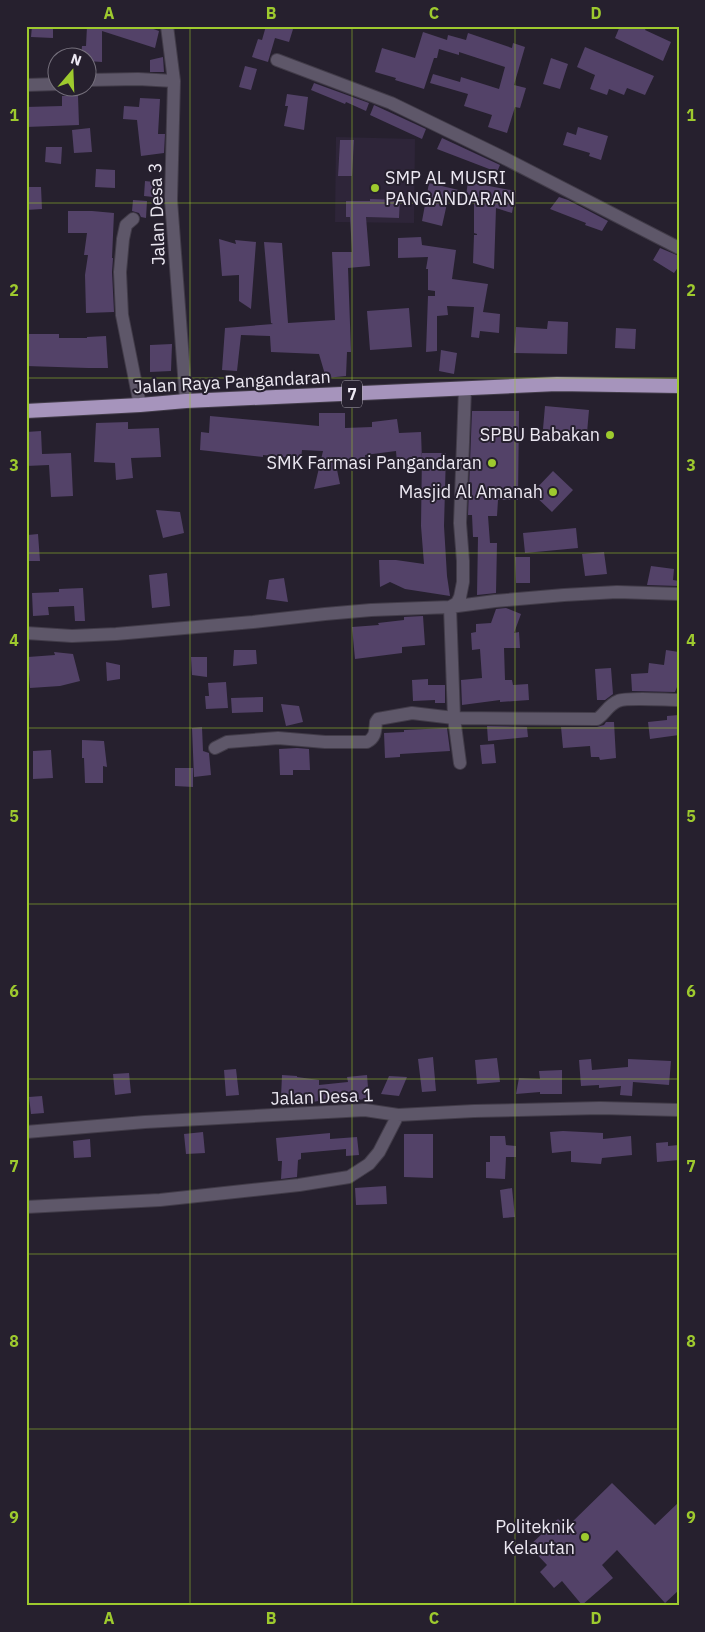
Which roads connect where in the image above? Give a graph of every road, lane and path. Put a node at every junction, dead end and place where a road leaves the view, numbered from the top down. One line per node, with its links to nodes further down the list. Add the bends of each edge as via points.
1 (167, 26): 4 (street, Jalan Desa 3)
2 (277, 60): 8 (street, via 392,104)
3 (98, 80): 4 (street)
4 (174, 81): 11 (street, Jalan Desa 3, via 171,200)
5 (48, 84): 6 (street)
6 (26, 85)
7 (133, 219): 12 (street, via 126,226 120,272 122,315)
8 (679, 248)
9 (679, 386): 10 (highway, Jalan Raya Pangandaran / 7, via 557,384)
10 (466, 388): 11 (highway, Jalan Raya Pangandaran / 7); 15 (street, via 460,523 463,582 457,603)
11 (186, 400): 12 (highway, Jalan Raya Pangandaran / 7)
12 (140, 405): 13 (highway, Jalan Raya Pangandaran / 7)
13 (26, 411)
14 (679, 594): 15 (street, via 617,592)
15 (450, 607): 16 (street, via 371,610 116,634); 18 (street)
16 (26, 633)
17 (679, 700): 18 (street, via 619,700 597,719)
18 (454, 718): 19 (street, via 412,713 384,717 376,722 375,734 367,742 278,738 228,742); 20 (street)
19 (215, 748)
20 (460, 763)
21 (679, 1110): 22 (street, Jalan Desa 1, via 600,1108)
22 (398, 1116): 23 (street, Jalan Desa 1, via 365,1110); 24 (street, via 370,1164 349,1177 298,1186 160,1200)
23 (26, 1132)
24 (26, 1207)

